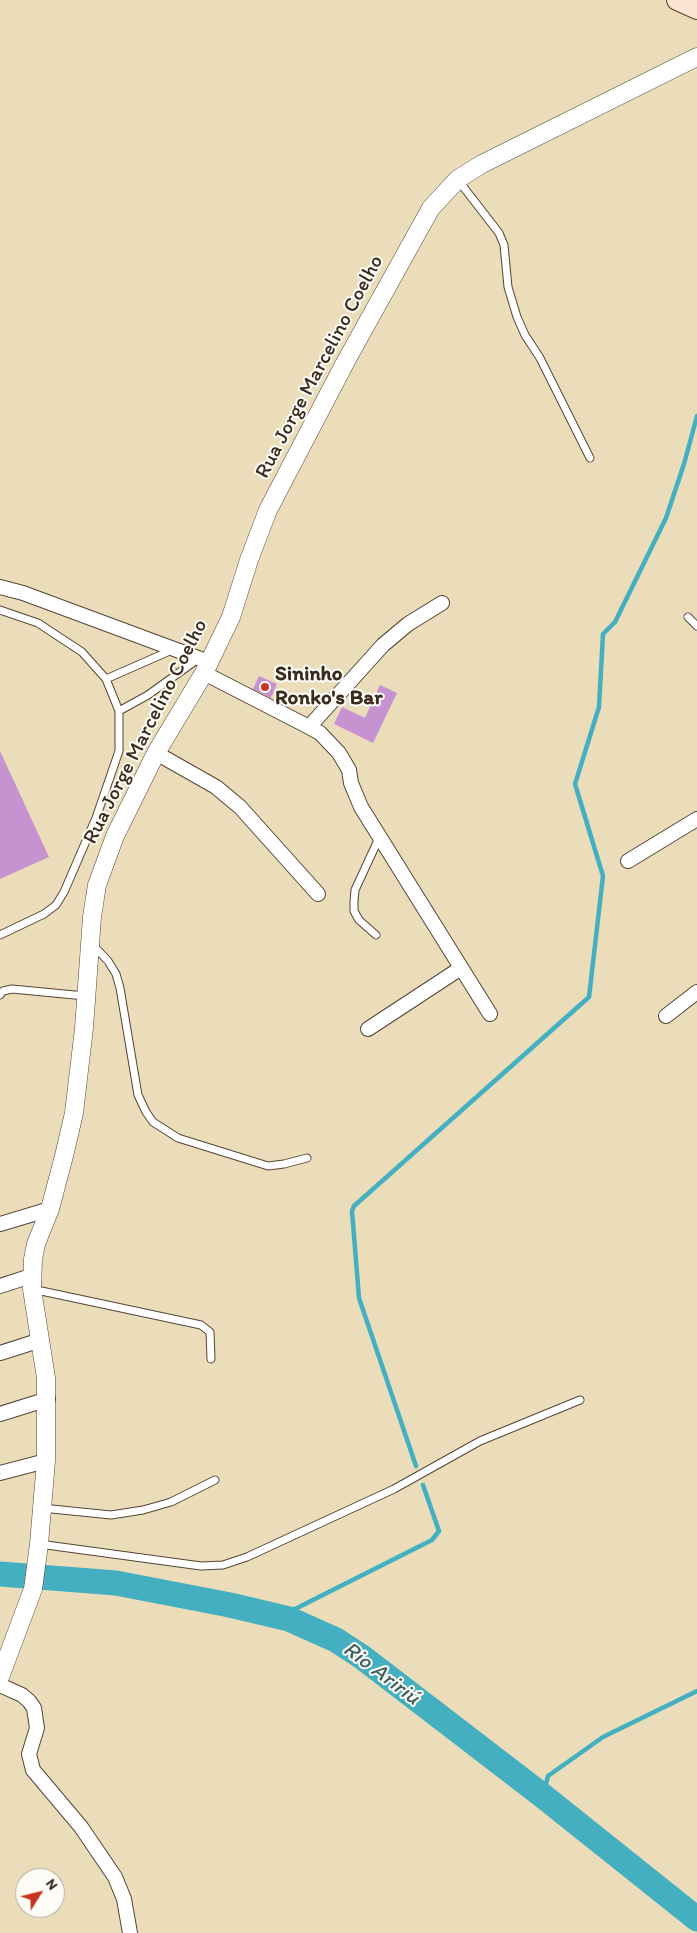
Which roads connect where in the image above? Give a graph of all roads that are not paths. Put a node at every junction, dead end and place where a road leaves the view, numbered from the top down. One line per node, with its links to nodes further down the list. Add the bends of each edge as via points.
1 (677, 0): 2 (main road)
2 (697, 9)
3 (697, 57): 4 (street, Rua Jorge Marcelino Coelho)
4 (458, 179): 5 (lane, via 499,233 517,317); 12 (street, Rua Jorge Marcelino Coelho, via 431,208 346,361 268,510 231,616)
5 (590, 458)
6 (0, 587): 11 (street)
7 (442, 603): 15 (street, via 408,624 383,645)
8 (0, 610): 13 (lane, via 38,623 82,652)
9 (688, 617): 10 (lane)
10 (697, 626)
11 (175, 649): 12 (street); 13 (lane)
12 (204, 664): 14 (lane); 15 (street); 16 (street, Rua Jorge Marcelino Coelho)
13 (106, 679): 14 (lane)
14 (119, 712): 21 (lane, via 119,751 96,818 64,892 56,905 44,914)
15 (310, 727): 18 (street, via 331,743 346,762 356,796)
16 (156, 753): 20 (street, via 216,787 240,808); 23 (street, Rua Jorge Marcelino Coelho, via 104,864 97,885)
17 (697, 819): 19 (street)
18 (379, 838): 22 (lane, via 355,890 354,901 354,911 359,920); 24 (street)
19 (628, 861)
20 (318, 894)
21 (0, 935)
22 (376, 935)
23 (89, 940): 27 (street, Rua Jorge Marcelino Coelho); 31 (lane, via 116,974 138,1096 153,1122 178,1138 268,1166)
24 (461, 968): 28 (street); 30 (street)
25 (697, 992): 29 (street)
26 (0, 995): 27 (lane, via 12,989)
27 (85, 996): 32 (street, Rua Jorge Marcelino Coelho, via 74,1113)
28 (490, 1014)
29 (666, 1016)
30 (368, 1029)
31 (307, 1158)
32 (50, 1209): 33 (street); 34 (street, Rua Jorge Marcelino Coelho, via 36,1244)
33 (0, 1224)
34 (31, 1283): 35 (street); 36 (street, Rua Jorge Marcelino Coelho); 38 (lane, via 201,1325 210,1332)
35 (0, 1286)
36 (41, 1340): 37 (street); 39 (street, Rua Jorge Marcelino Coelho)
37 (0, 1353)
38 (211, 1359)
39 (48, 1399): 41 (street); 42 (street, Rua Jorge Marcelino Coelho)
40 (580, 1400): 46 (lane, via 480,1441 394,1488 247,1557 223,1565 201,1566)
41 (0, 1414)
42 (46, 1461): 43 (street); 45 (street, Rua Jorge Marcelino Coelho)
43 (0, 1472)
44 (215, 1480): 45 (lane, via 171,1502 111,1515)
45 (42, 1508): 46 (street, Rua Jorge Marcelino Coelho)
46 (38, 1552): 47 (street, Rua Jorge Marcelino Coelho, via 33,1589)
47 (0, 1677)
48 (0, 1685): 49 (street, via 22,1695 34,1708 37,1728 29,1754 33,1770 81,1827 115,1877 124,1899)
49 (130, 1933)

